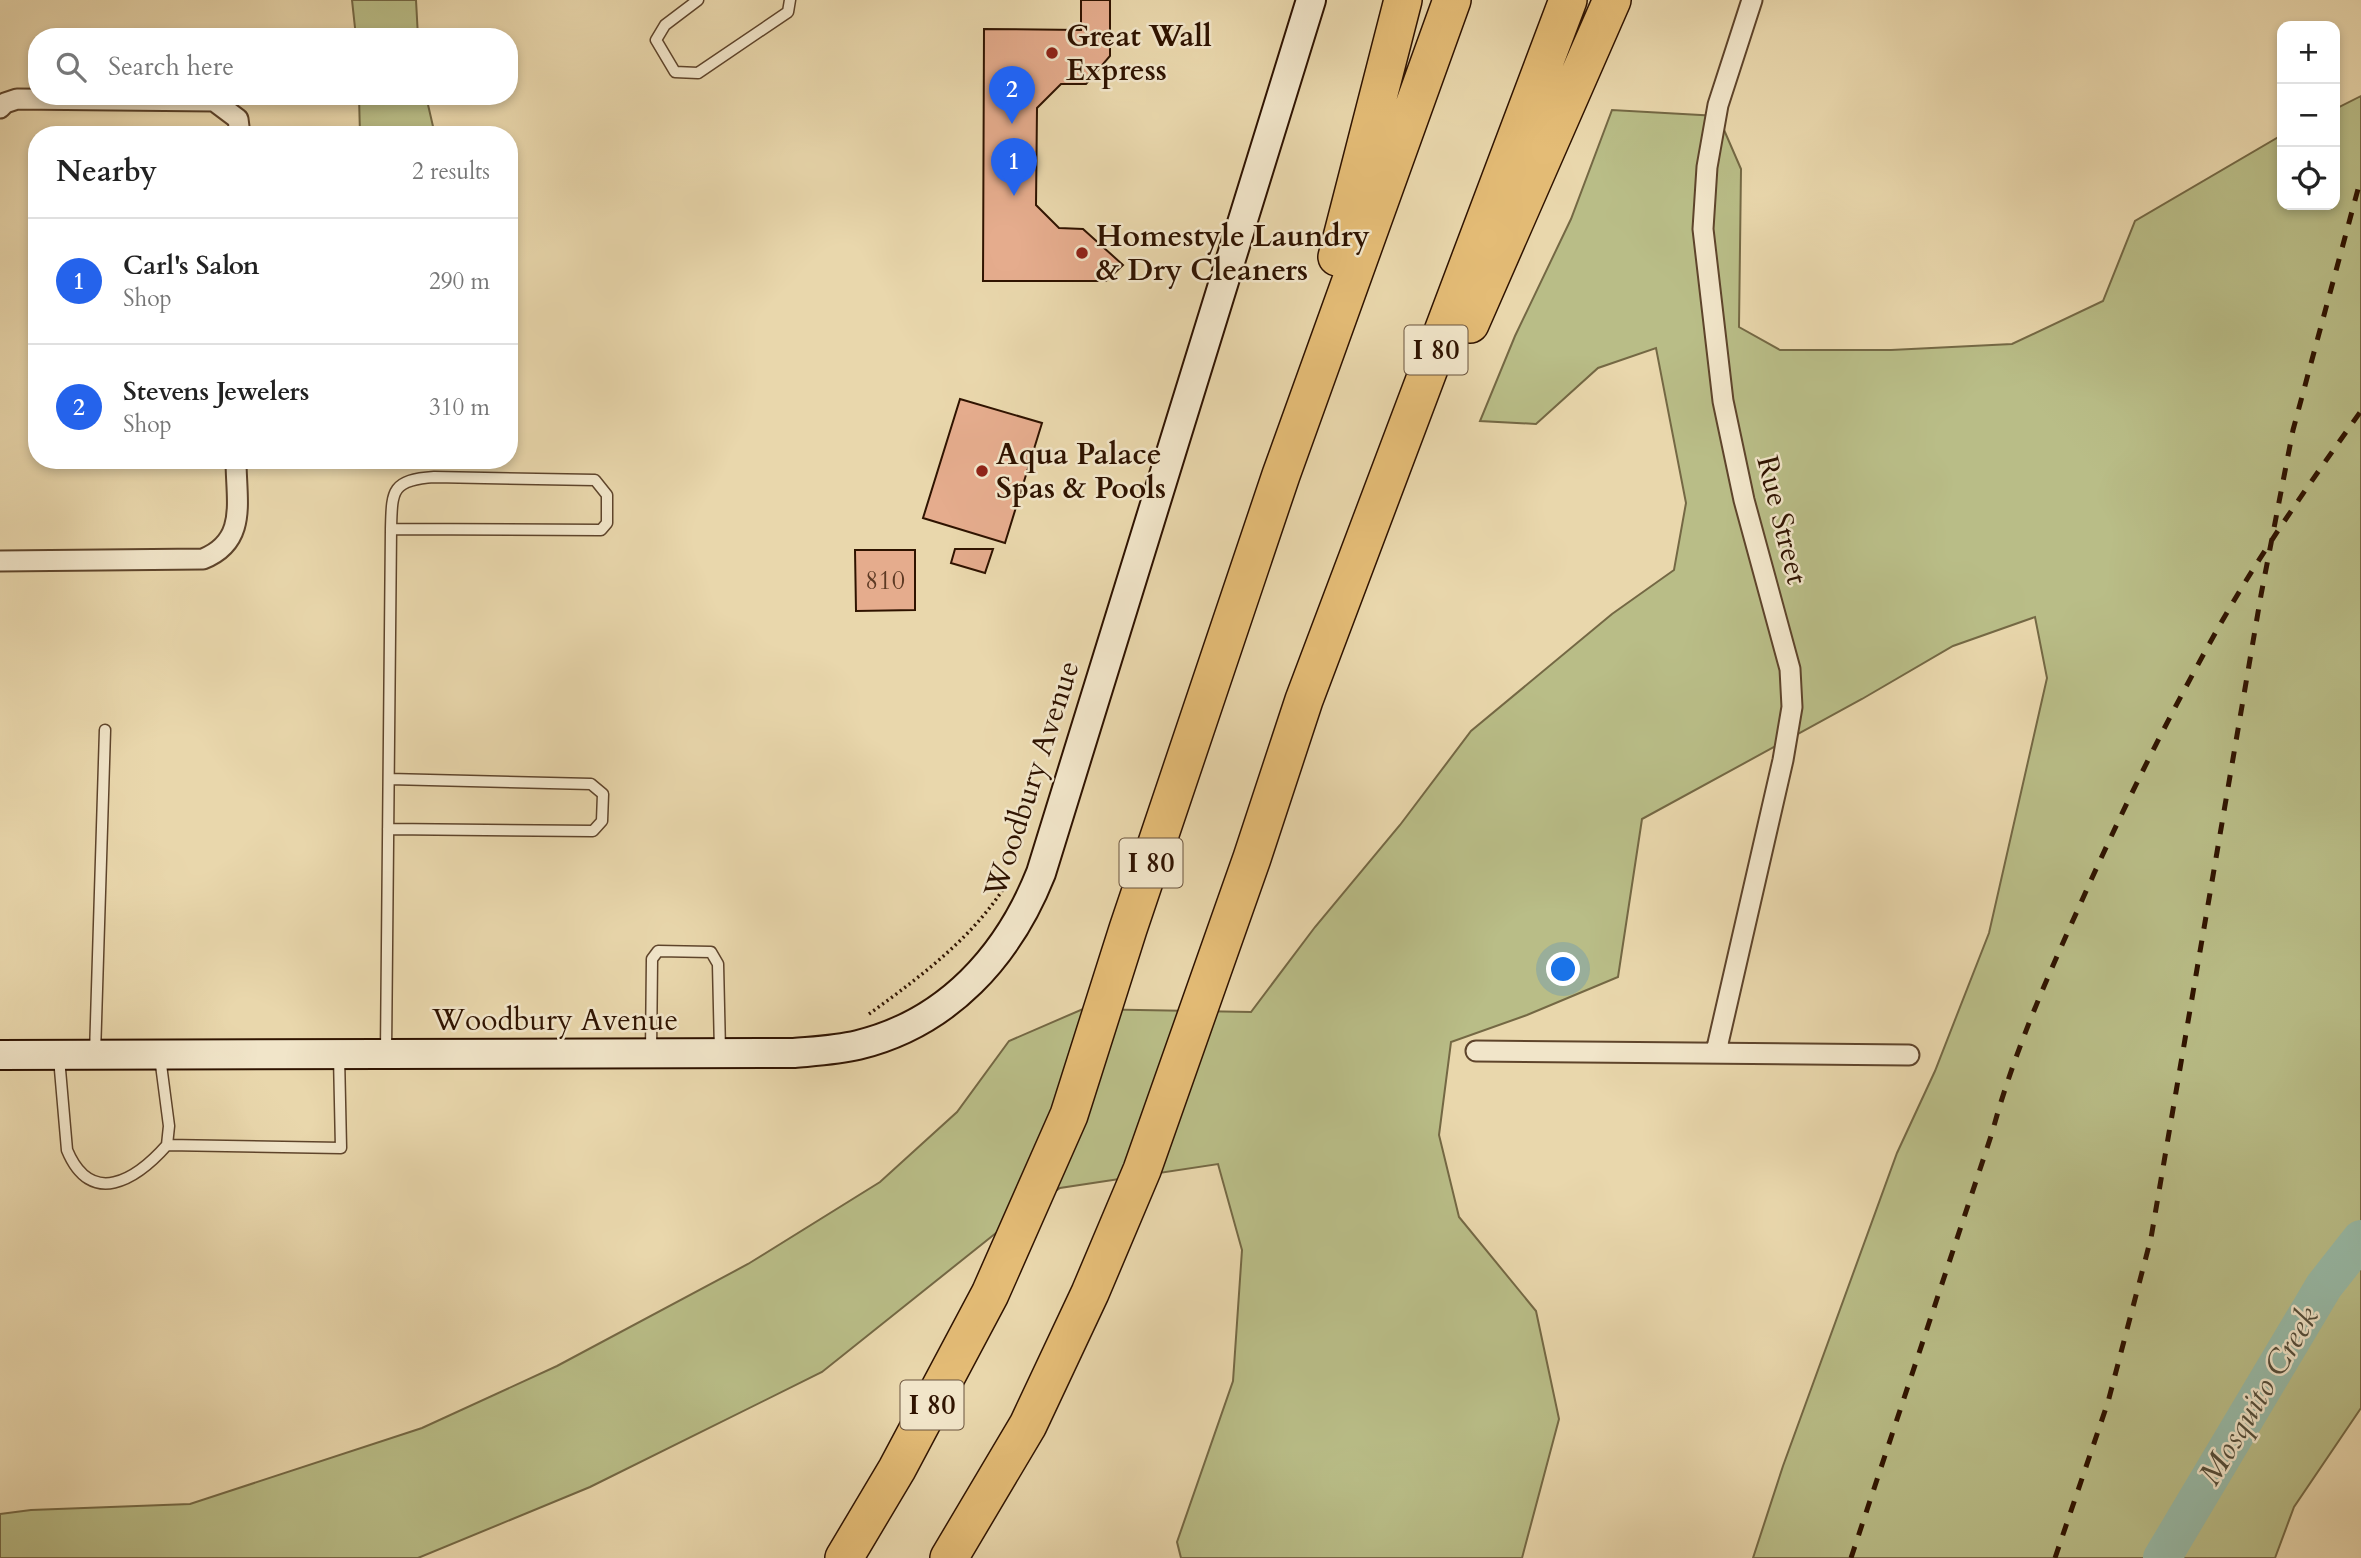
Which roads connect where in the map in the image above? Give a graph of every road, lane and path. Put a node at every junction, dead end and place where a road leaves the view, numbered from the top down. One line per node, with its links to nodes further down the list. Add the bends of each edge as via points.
1 (698, 0): 2 (lane, via 665,25 656,40 675,72 698,73 788,12)
2 (790, 0)
3 (1311, 0): 31 (main road, Woodbury Avenue, via 1051,843 1021,919 971,981 912,1025 842,1048)
4 (1403, 0): 14 (highway)
5 (1452, 0): 14 (highway, I 80)
6 (1567, 0): 17 (highway, I 80)
7 (1612, 0): 17 (highway)
8 (1752, 0): 24 (street, Rue Street, via 1718,105 1703,229 1723,401 1744,500 1790,668 1792,707)
9 (28, 99): 11 (street)
10 (219, 105): 12 (street, via 238,119)
11 (0, 108)
12 (239, 126)
13 (236, 469): 16 (street, via 236,526 217,554 203,559)
14 (1282, 475): 35 (highway, I 80, via 1069,1115 990,1294)
15 (391, 529): 15 (lane, via 392,495 400,484 414,478 595,480 607,495 607,523 601,530); 19 (lane)
16 (0, 561)
17 (1304, 700): 36 (highway, I 80, via 1142,1170 1028,1425)
18 (105, 730): 29 (lane)
19 (389, 779): 20 (lane); 20 (lane, via 592,784 603,794 602,821 593,831)
20 (388, 829): 26 (lane)
21 (1010, 878): 22 (path, via 963,937)
22 (864, 1018)
23 (1476, 1051): 24 (street)
24 (1716, 1052): 33 (street)
25 (339, 1053): 26 (main road, Woodbury Avenue); 30 (main road, Woodbury Avenue); 34 (lane, via 341,1148)
26 (386, 1053): 27 (main road, Woodbury Avenue)
27 (651, 1053): 31 (main road, Woodbury Avenue); 31 (lane, via 652,959 658,951 711,952 718,964)
28 (59, 1054): 29 (main road, Woodbury Avenue); 32 (main road, Woodbury Avenue); 34 (lane, via 67,1150 87,1180 117,1183)
29 (95, 1054): 30 (main road, Woodbury Avenue)
30 (159, 1054): 34 (lane, via 169,1126)
31 (720, 1054)
32 (0, 1055)
33 (1909, 1055)
34 (167, 1145)
35 (844, 1558)
36 (949, 1558)

